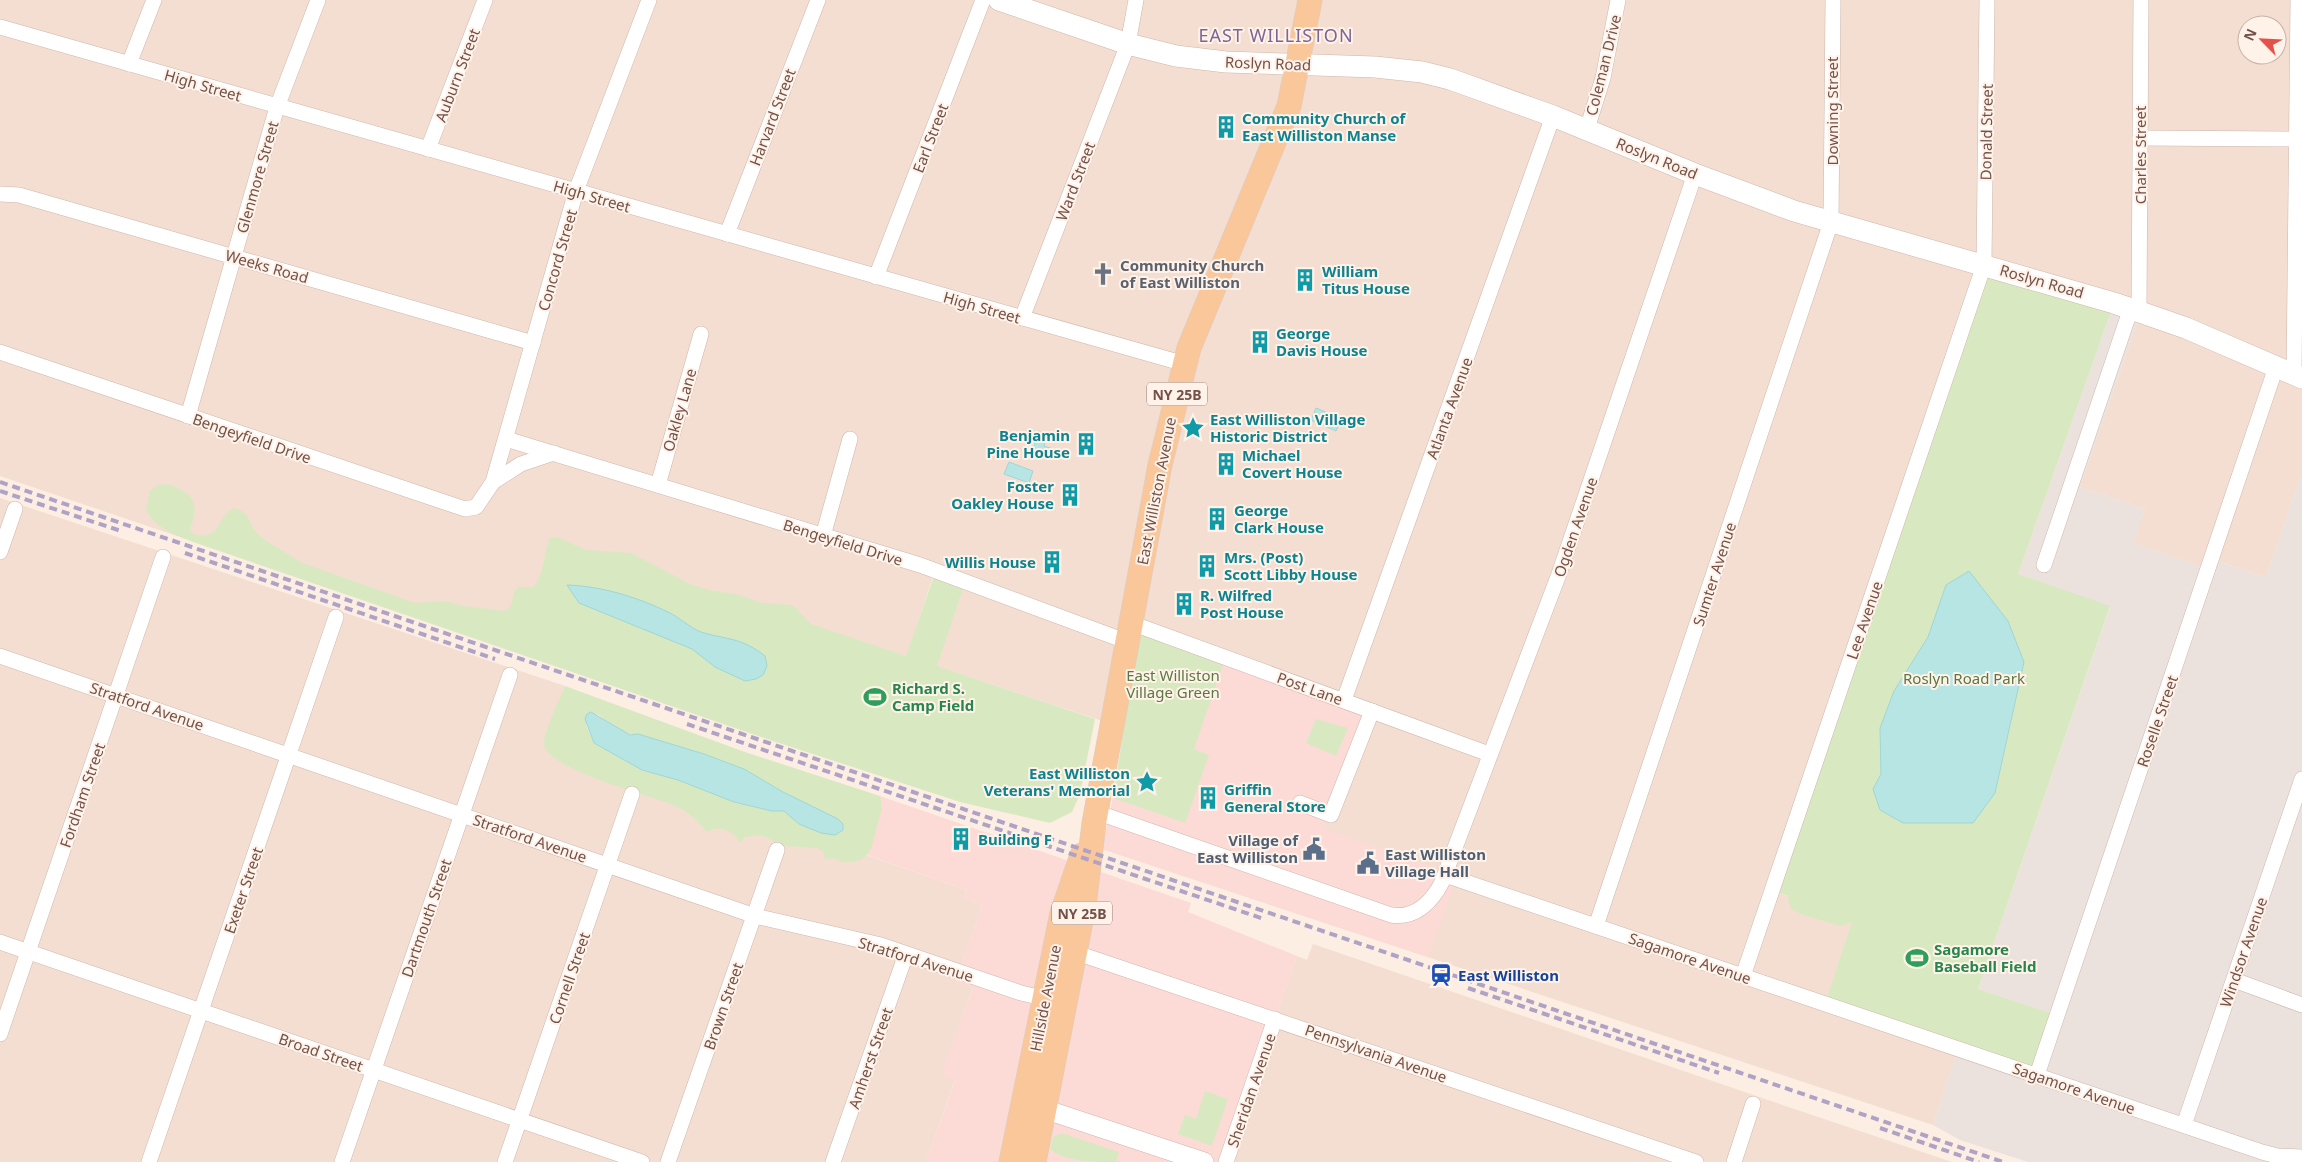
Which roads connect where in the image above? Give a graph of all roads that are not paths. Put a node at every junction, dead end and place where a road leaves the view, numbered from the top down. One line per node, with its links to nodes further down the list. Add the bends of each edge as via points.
1 (154, 0): 17 (street)
2 (318, 0): 19 (street, Glenmore Street)
3 (485, 0): 24 (street, Auburn Street)
4 (649, 0): 26 (street, Concord Street)
5 (818, 0): 29 (street, Harvard Street)
6 (983, 0): 32 (street, Earl Street)
7 (999, 0): 16 (main road, Roslyn Road)
8 (1136, 0): 16 (street, Ward Street)
9 (1310, 0): 18 (main road, East Williston Avenue / NY 25B)
10 (1618, 0): 21 (street, Coleman Drive, via 1603,78)
11 (1833, 0): 28 (street, Downing Street)
12 (1987, 0): 31 (street, Donald Street)
13 (2141, 0): 22 (street, Charles Street)
14 (2298, 0): 23 (street, Roselle Street)
15 (0, 27): 17 (street, High Street)
16 (1128, 44): 18 (main road, Roslyn Road, via 1214,62); 34 (street, Ward Street)
17 (129, 64): 19 (street, High Street)
18 (1298, 64): 20 (main road, Roslyn Road, via 1375,67 1437,75); 38 (main road, East Williston Avenue / NY 25B, via 1284,120)
19 (277, 106): 24 (street, High Street); 30 (street, Glenmore Street)
20 (1553, 116): 21 (main road, Roslyn Road); 56 (street, Atlanta Avenue)
21 (1586, 129): 25 (main road, Roslyn Road)
22 (2140, 138): 23 (street); 33 (street, Charles Street)
23 (2300, 139): 39 (street, Roselle Street)
24 (428, 149): 26 (street, High Street)
25 (1695, 174): 28 (main road, Roslyn Road); 58 (street, Ogden Avenue, via 1559,574)
26 (576, 191): 29 (street, High Street); 36 (street, Concord Street)
27 (0, 194): 30 (street, Weeks Road, via 19,195)
28 (1831, 222): 31 (main road, Roslyn Road); 69 (street, Sumter Avenue)
29 (727, 234): 32 (street, High Street)
30 (234, 256): 36 (street, Weeks Road); 40 (street, Glenmore Street)
31 (1984, 265): 33 (main road, Roslyn Road); 74 (street, Lee Avenue)
32 (876, 276): 34 (street, High Street)
33 (2135, 310): 39 (main road, Roslyn Road); 50 (street, Charles Street)
34 (1022, 318): 38 (street, High Street)
35 (701, 334): 45 (street, Oakley Lane)
36 (533, 343): 41 (street, Concord Street)
37 (0, 352): 40 (street, Bengeyfield Drive)
38 (1185, 364): 52 (main road, East Williston Avenue / NY 25B, via 1160,465)
39 (2291, 373): 82 (street, Roselle Street)
40 (188, 416): 44 (street, Bengeyfield Drive, via 465,509 476,506)
41 (506, 439): 43 (street, Bengeyfield Drive); 44 (street, Bengeyfield Drive)
42 (850, 439): 47 (street)
43 (555, 453): 44 (street, Bengeyfield Drive, via 520,464); 45 (street, Bengeyfield Drive)
44 (493, 482)
45 (658, 485): 47 (street, Bengeyfield Drive)
46 (15, 509): 48 (street)
47 (823, 536): 52 (street, Bengeyfield Drive)
48 (0, 552)
49 (164, 557): 55 (street, Fordham Street)
50 (2044, 565)
51 (336, 617): 59 (street, Exeter Street)
52 (1129, 632): 56 (street, Post Lane); 64 (main road, East Williston Avenue / NY 25B)
53 (0, 656): 55 (street, Stratford Avenue)
54 (510, 675): 63 (street, Dartmouth Street)
55 (116, 696): 59 (street, Stratford Avenue); 72 (street, Fordham Street)
56 (1344, 700): 57 (street, Post Lane)
57 (1372, 711): 58 (street, Post Lane); 62 (street, via 1332,816)
58 (1489, 754): 67 (street, Ogden Avenue)
59 (289, 755): 63 (street, Stratford Avenue); 78 (street, Exeter Street)
60 (2302, 779): 75 (street, Windsor Avenue)
61 (632, 794): 66 (street, Cornell Street)
62 (1300, 803)
63 (462, 814): 66 (street, Stratford Avenue); 81 (street, Dartmouth Street)
64 (1095, 818): 67 (street, via 1398,916 1415,912 1428,902); 71 (main road, Hillside Avenue / NY 25B, via 1089,875)
65 (777, 850): 68 (street, Brown Street)
66 (608, 864): 68 (street, Stratford Avenue); 85 (street, Cornell Street)
67 (1445, 875): 69 (street, Sagamore Avenue)
68 (754, 916): 73 (street, Stratford Avenue, via 881,945); 92 (street, Brown Street)
69 (1596, 926): 74 (street, Sagamore Avenue)
70 (0, 942): 72 (street, Broad Street)
71 (1065, 949): 76 (main road, Hillside Avenue / NY 25B); 79 (street, Pennsylvania Avenue)
72 (28, 952): 78 (street, Broad Street); 80 (street, Fordham Street)
73 (906, 954): 76 (street, Stratford Avenue, via 1021,993); 93 (street, Amherst Street)
74 (1743, 976): 82 (street, Sagamore Avenue)
75 (2234, 980): 77 (street); 86 (street, Windsor Avenue)
76 (1055, 1000): 84 (main road, Hillside Avenue / NY 25B)
77 (2302, 1005)
78 (201, 1011): 81 (street, Broad Street); 88 (street, Exeter Street)
79 (1275, 1019): 97 (street, Sheridan Avenue); 98 (street, Pennsylvania Avenue)
80 (0, 1034)
81 (374, 1070): 85 (street, Broad Street); 89 (street, Dartmouth Street)
82 (2037, 1075): 86 (street, Sagamore Avenue)
83 (1754, 1104): 99 (street)
84 (1033, 1108): 94 (main road, Hillside Avenue / NY 25B); 95 (main road, Hillside Avenue / NY 25B); 96 (street)
85 (520, 1120): 90 (street, Cornell Street); 91 (street, Broad Street)
86 (2184, 1125): 87 (street, Sagamore Avenue, via 2270,1155)
87 (2302, 1157)
88 (149, 1162)
89 (342, 1162)
90 (505, 1162)
91 (642, 1162)
92 (668, 1162)
93 (834, 1162)
94 (1011, 1162)
95 (1034, 1162)
96 (1204, 1162)
97 (1226, 1162)
98 (1696, 1162)
99 (1734, 1162)

